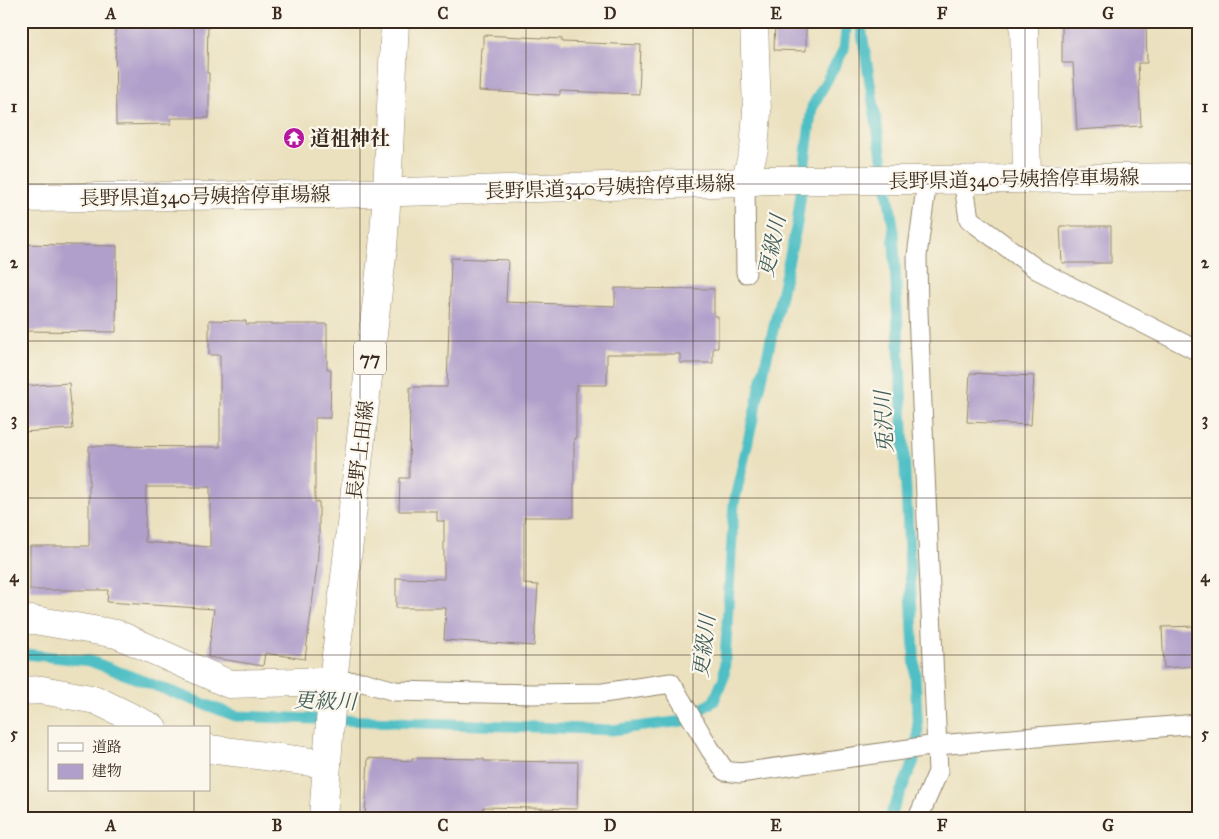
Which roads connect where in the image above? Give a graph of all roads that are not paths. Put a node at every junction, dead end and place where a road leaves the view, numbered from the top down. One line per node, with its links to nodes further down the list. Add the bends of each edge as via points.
1 (395, 21): 9 (main road, 長野上田線 / 77)
2 (754, 21): 8 (main road)
3 (1024, 21): 6 (main road)
4 (1198, 177): 6 (main road, 長野県道340号姨捨停車場線)
5 (963, 179): 6 (main road, 長野県道340号姨捨停車場線); 7 (main road, 長野県道340号姨捨停車場線); 12 (lane, via 969,220 1038,270)
6 (1027, 179)
7 (920, 180): 8 (main road, 長野県道340号姨捨停車場線); 18 (lane, via 918,312)
8 (755, 181): 9 (main road, 長野県道340号姨捨停車場線); 11 (lane)
9 (387, 192): 10 (main road, 長野県道340号姨捨停車場線); 14 (main road, 長野上田線 / 77)
10 (21, 198)
11 (746, 274)
12 (1198, 351)
13 (21, 620): 14 (main road, via 117,634 229,684)
14 (333, 687): 18 (lane, via 363,682 396,691 532,694 603,693 671,683 725,771 740,773); 20 (main road, 長野上田線 / 77)
15 (21, 691): 17 (main road, via 42,690 96,700)
16 (1198, 724): 18 (lane)
17 (149, 726)
18 (933, 746): 22 (lane, via 938,772)
19 (210, 749): 20 (main road)
20 (328, 754): 21 (main road, 長野上田線 / 77)
21 (323, 818)
22 (918, 818)

